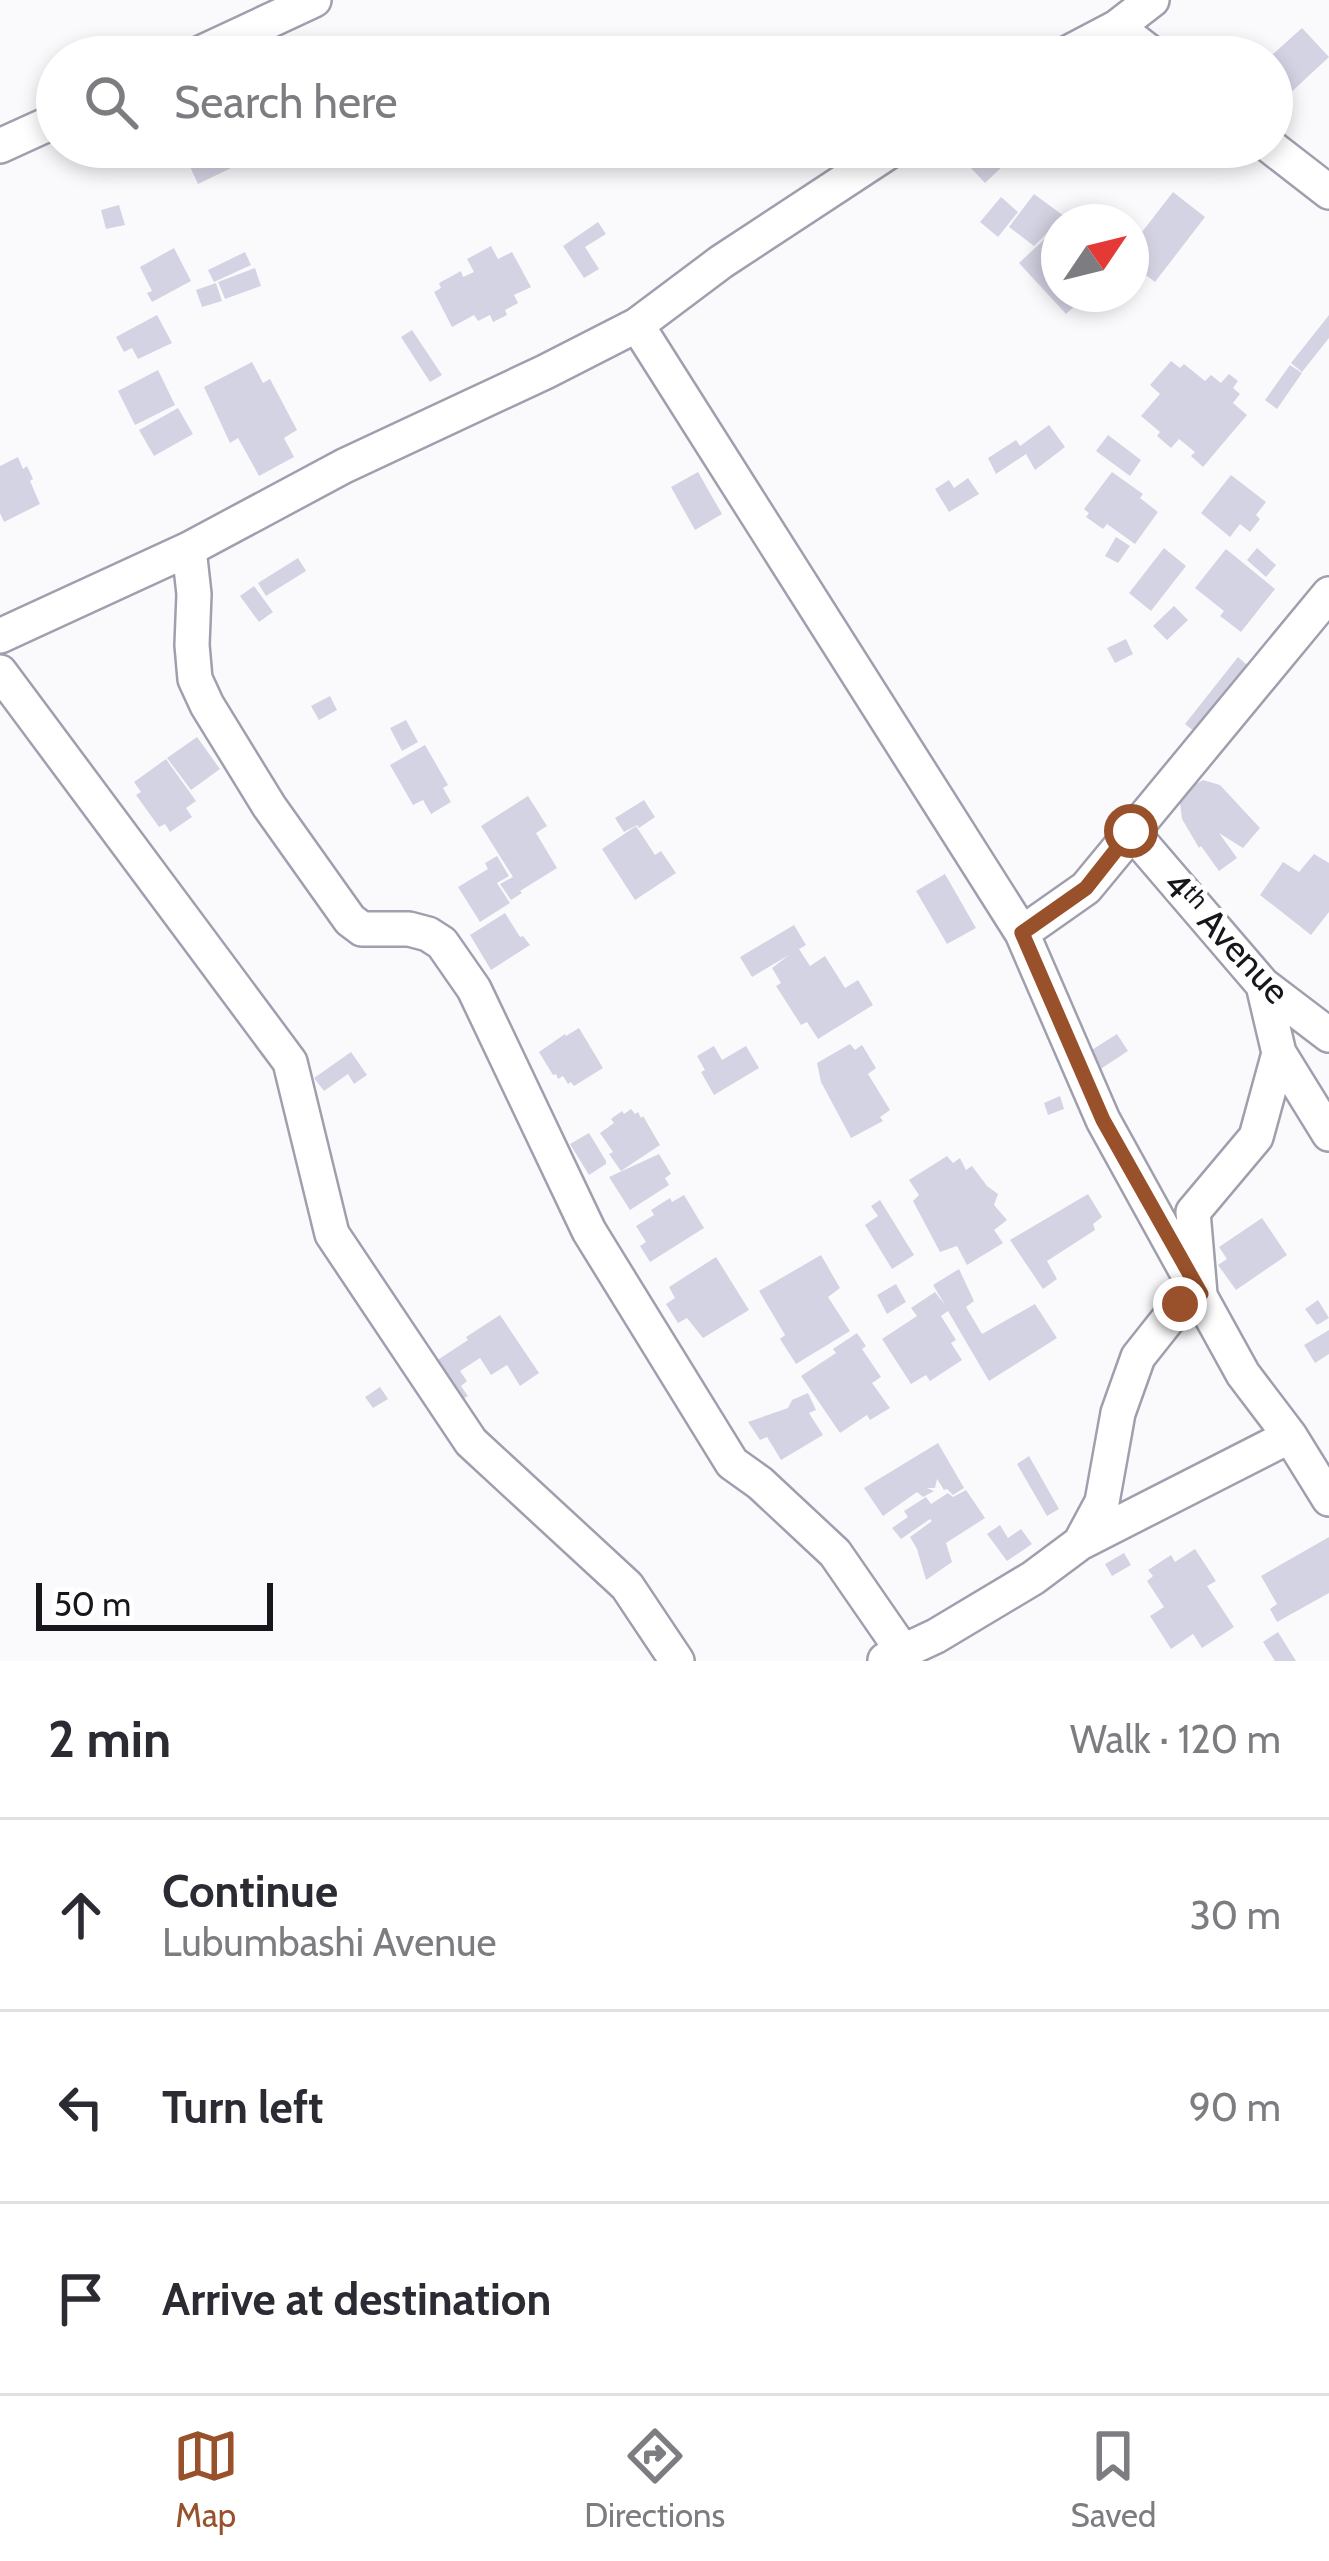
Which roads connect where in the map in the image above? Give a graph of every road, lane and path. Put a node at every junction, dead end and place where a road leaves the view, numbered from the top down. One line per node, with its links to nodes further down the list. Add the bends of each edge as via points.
1 (314, 0): 4 (street)
2 (1152, 0): 3 (street)
3 (1117, 27): 5 (street); 6 (street)
4 (237, 36)
5 (1100, 36)
6 (1129, 36)
7 (36, 130): 8 (street)
8 (0, 146)
9 (1293, 164): 11 (street)
10 (864, 168): 12 (street)
11 (1329, 192)
12 (638, 325): 13 (street); 18 (street)
13 (189, 549): 15 (street); 27 (street, via 195,679 269,806 350,920 442,943 474,989 589,1231 732,1463 835,1553)
14 (1329, 594): 17 (street)
15 (0, 636)
16 (0, 673): 28 (street, via 290,1062 332,1234 471,1442 627,1586)
17 (1131, 831): 18 (street, via 1086,888); 19 (street, 4ᵗʰ Avenue)
18 (1022, 933): 23 (street, via 1103,1120)
19 (1263, 985): 20 (street, 4ᵗʰ Avenue); 21 (street)
20 (1329, 1035)
21 (1279, 1053): 22 (street); 23 (street, via 1256,1137 1193,1212)
22 (1329, 1134)
23 (1201, 1294): 24 (street, via 1244,1374); 26 (street, via 1180,1304 1138,1357 1102,1502)
24 (1290, 1436): 25 (street); 26 (street)
25 (1329, 1499)
26 (1080, 1544): 27 (street)
27 (893, 1656)
28 (676, 1661)

